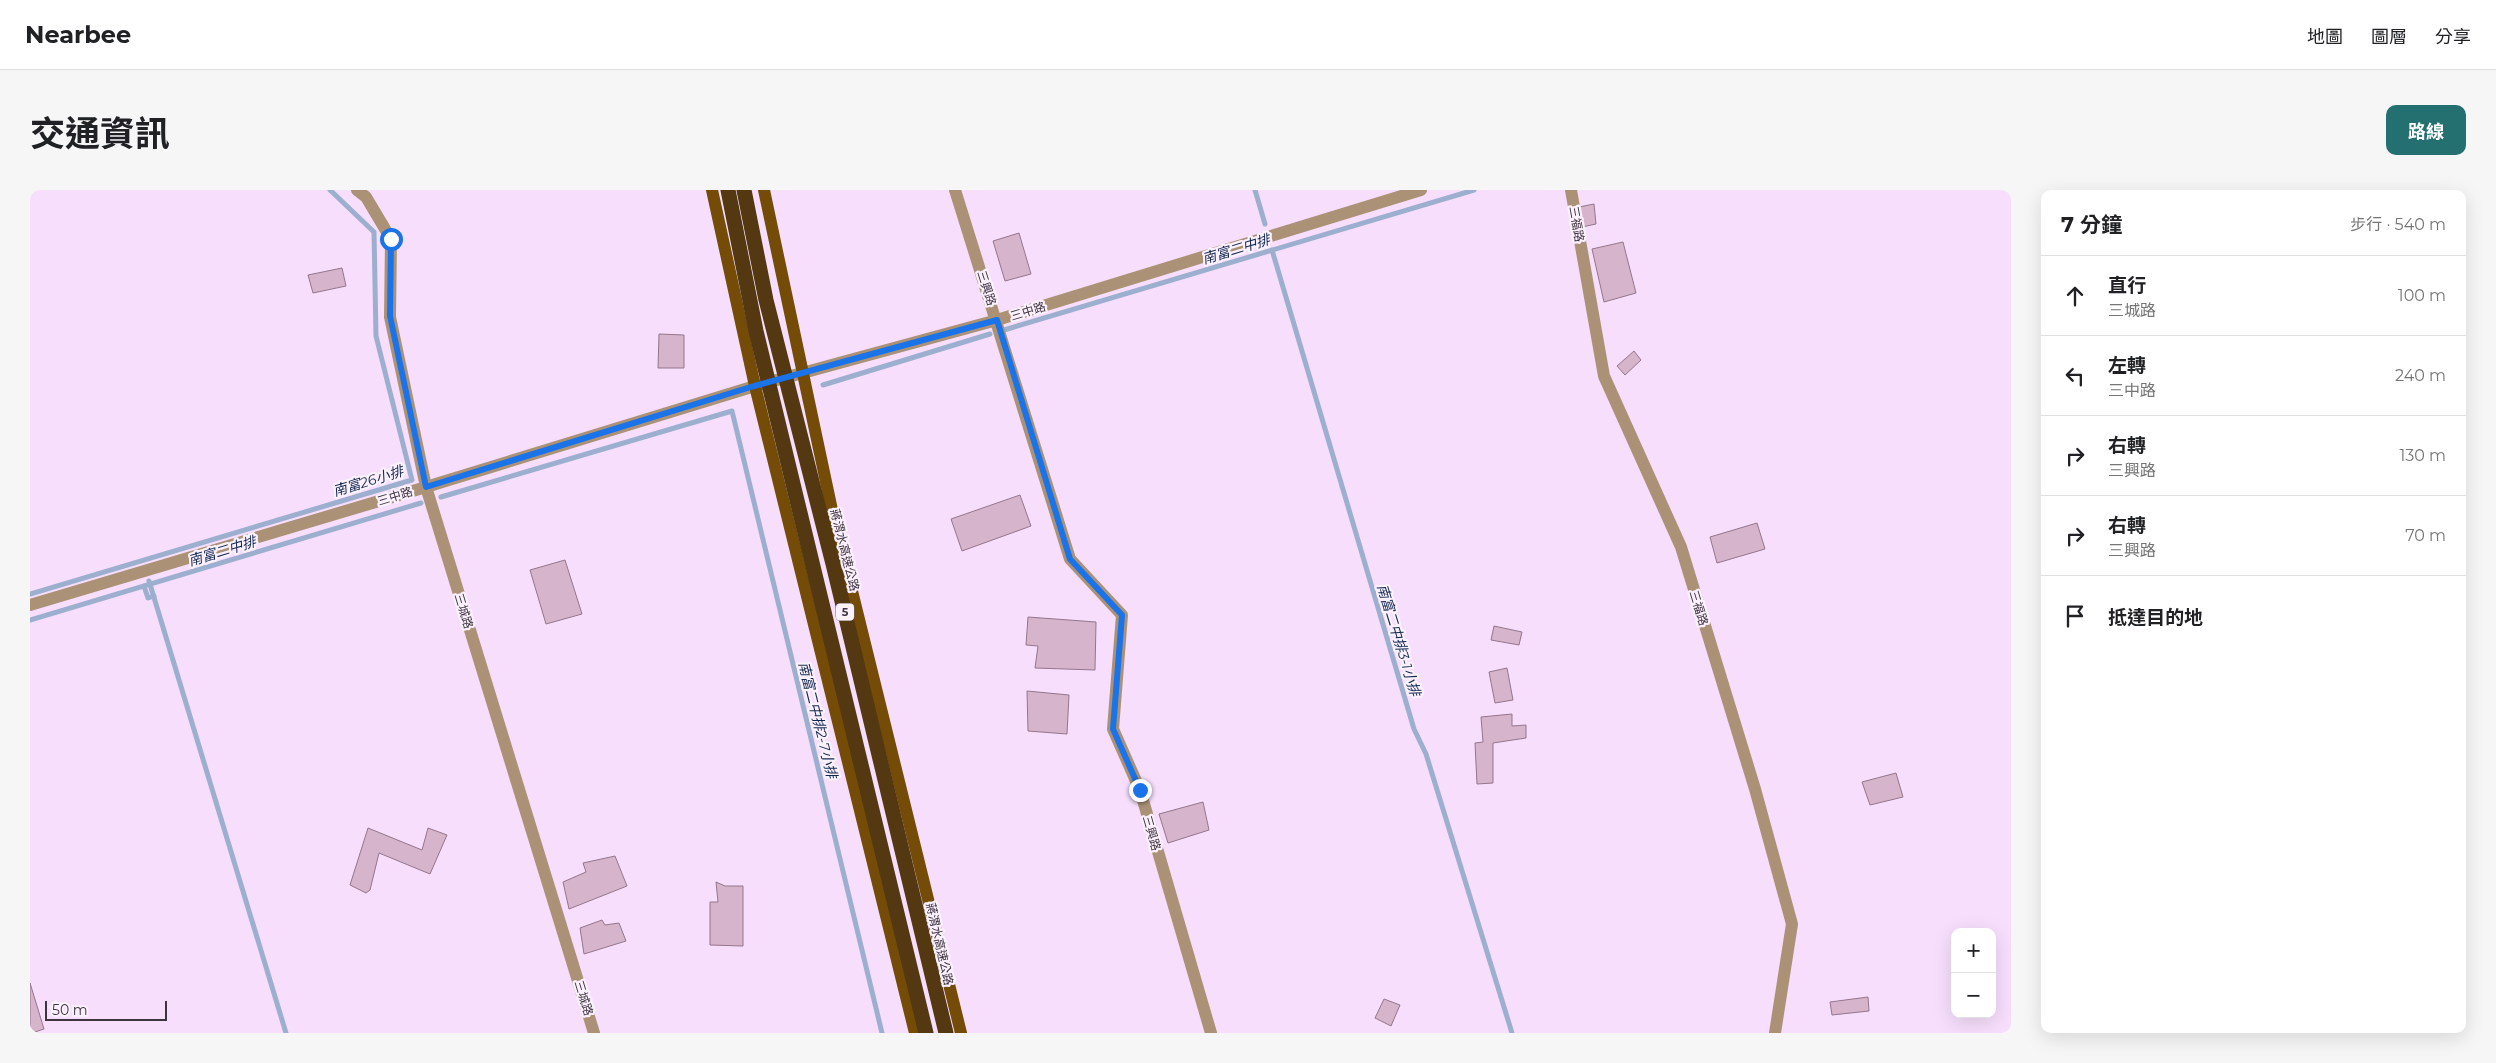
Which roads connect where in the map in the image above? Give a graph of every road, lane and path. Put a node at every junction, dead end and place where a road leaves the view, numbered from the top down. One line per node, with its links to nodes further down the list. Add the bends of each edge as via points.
1 (357, 190): 12 (street, 三城路, via 366,198 391,239 390,316)
2 (712, 190): 11 (main road)
3 (728, 190): 16 (highway, 5, bridge, via 756,331)
4 (744, 190): 17 (highway, 蔣渭水高速公路 / 5, bridge, via 766,300 836,573)
5 (764, 190): 10 (main road)
6 (955, 190): 9 (street, 三興路)
7 (1421, 190): 9 (street, 三中路)
8 (1571, 190): 20 (street, 三福路, via 1604,376 1681,547 1755,789 1792,924)
9 (997, 320): 10 (street, 三中路); 19 (street, 三興路, via 1070,559 1122,615 1113,729 1140,790)
10 (804, 372): 11 (street, 三中路); 18 (main road, via 832,510)
11 (754, 386): 12 (street, 三中路); 15 (main road)
12 (426, 487): 13 (street, 三中路); 14 (street, 三城路)
13 (30, 605)
14 (594, 1033)
15 (915, 1033)
16 (926, 1033)
17 (946, 1033)
18 (961, 1033)
19 (1211, 1033)
20 (1775, 1033)

